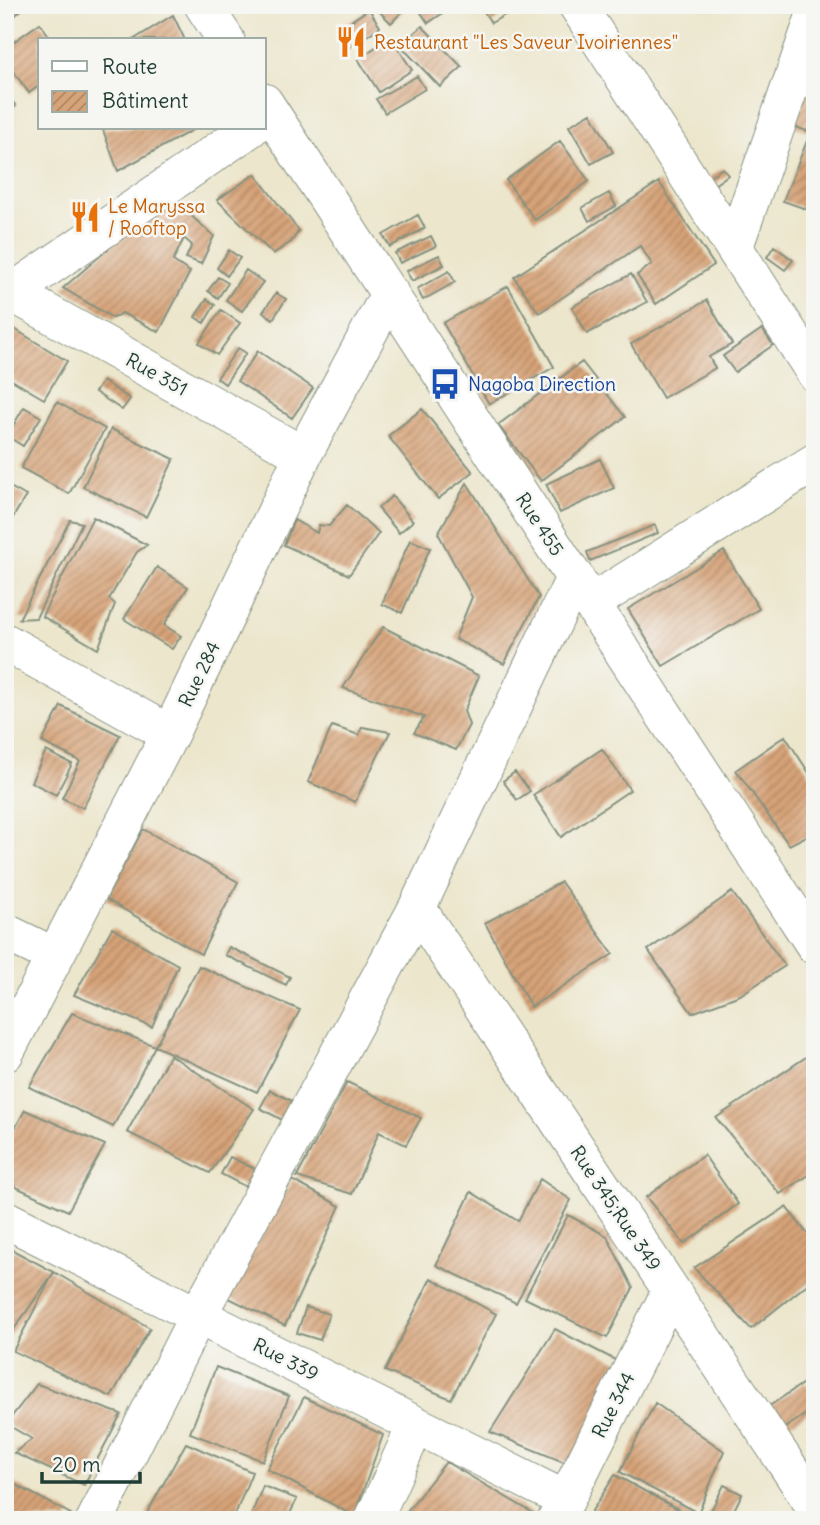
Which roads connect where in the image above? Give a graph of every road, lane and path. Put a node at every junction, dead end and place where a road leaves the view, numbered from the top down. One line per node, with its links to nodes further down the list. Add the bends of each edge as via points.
1 (204, 5): 4 (street)
2 (577, 5): 7 (street)
3 (815, 15): 7 (street)
4 (225, 38)
5 (266, 119): 8 (street, Rue 455)
6 (242, 130): 9 (street)
7 (734, 248): 10 (street)
8 (390, 293): 11 (street, Rue 284); 13 (street, Rue 455)
9 (9, 295): 11 (street, Rue 351)
10 (815, 373)
11 (303, 455): 15 (street, Rue 284)
12 (815, 462): 13 (street)
13 (584, 590): 16 (street); 18 (street, Rue 455)
14 (5, 642): 15 (street)
15 (170, 734): 19 (street, Rue 284)
16 (417, 908): 22 (street, Rue 345;Rue 349); 23 (street)
17 (5, 932): 19 (street)
18 (815, 946)
19 (54, 956): 20 (street, Rue 284)
20 (5, 1053)
21 (5, 1219): 23 (street, Rue 339)
22 (671, 1290): 25 (street, Rue 345;Rue 349); 26 (street, Rue 344)
23 (198, 1315): 24 (street, Rue 339); 27 (street)
24 (416, 1425): 26 (street, Rue 339); 28 (street)
25 (815, 1507)
26 (561, 1510)
27 (95, 1520)
28 (373, 1520)

